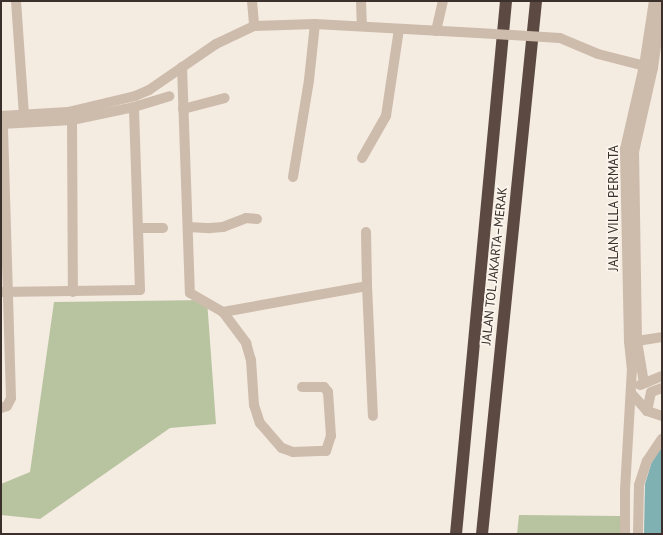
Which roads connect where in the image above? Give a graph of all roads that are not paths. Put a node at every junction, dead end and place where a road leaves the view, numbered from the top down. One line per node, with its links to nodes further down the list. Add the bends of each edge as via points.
1 (16, 1): 20 (street)
2 (252, 1): 10 (street)
3 (361, 1): 11 (street)
4 (443, 1): 13 (street)
5 (506, 1): 46 (highway, JALAN TOL JAKARTA–MERAK)
6 (536, 1): 47 (highway, JALAN TOL JAKARTA–MERAK)
7 (654, 1): 15 (street, JALAN VILLA PERMATA)
8 (662, 1): 15 (street, JALAN VILLA PERMATA)
9 (315, 24): 10 (street); 11 (street); 24 (street, via 309,80)
10 (254, 26): 14 (street, via 216,44)
11 (362, 26): 12 (street)
12 (399, 29): 13 (street); 23 (street, via 386,116)
13 (436, 31): 15 (street, bridge, via 560,38 598,54)
14 (182, 67): 19 (street); 20 (street, via 149,90 135,96 68,112)
15 (648, 67): 35 (street, JALAN VILLA PERMATA, via 634,152); 40 (street, JALAN VILLA PERMATA, via 625,149)
16 (169, 96): 18 (street)
17 (226, 98): 19 (street)
18 (134, 107): 21 (street); 27 (street)
19 (183, 109): 26 (street)
20 (24, 116): 22 (street)
21 (72, 120): 22 (street); 32 (street)
22 (2, 121): 31 (street)
23 (362, 158)
24 (293, 177)
25 (257, 220): 26 (street, via 246,218 223,227)
26 (188, 227): 33 (street, via 190,293)
27 (139, 228): 28 (street); 32 (street, via 140,290)
28 (163, 228)
29 (366, 232): 30 (street)
30 (367, 286): 33 (street); 43 (street)
31 (3, 292): 32 (street); 41 (street, via 11,398 6,406)
32 (73, 292)
33 (223, 312): 38 (street, via 246,343 251,360 254,405 260,423 282,448 293,452 326,451 331,436 328,392 324,387)
34 (662, 337): 35 (street)
35 (637, 341): 37 (street, JALAN VILLA PERMATA)
36 (662, 376): 37 (street)
37 (644, 383): 40 (street)
38 (302, 387)
39 (662, 388): 42 (street, via 651,392)
40 (631, 393): 42 (street); 48 (street, JALAN VILLA PERMATA)
41 (1, 408)
42 (647, 411): 44 (street)
43 (373, 416)
44 (662, 416)
45 (662, 440): 49 (street, via 646,461 639,485)
46 (456, 534)
47 (482, 534)
48 (625, 534)
49 (638, 534)

